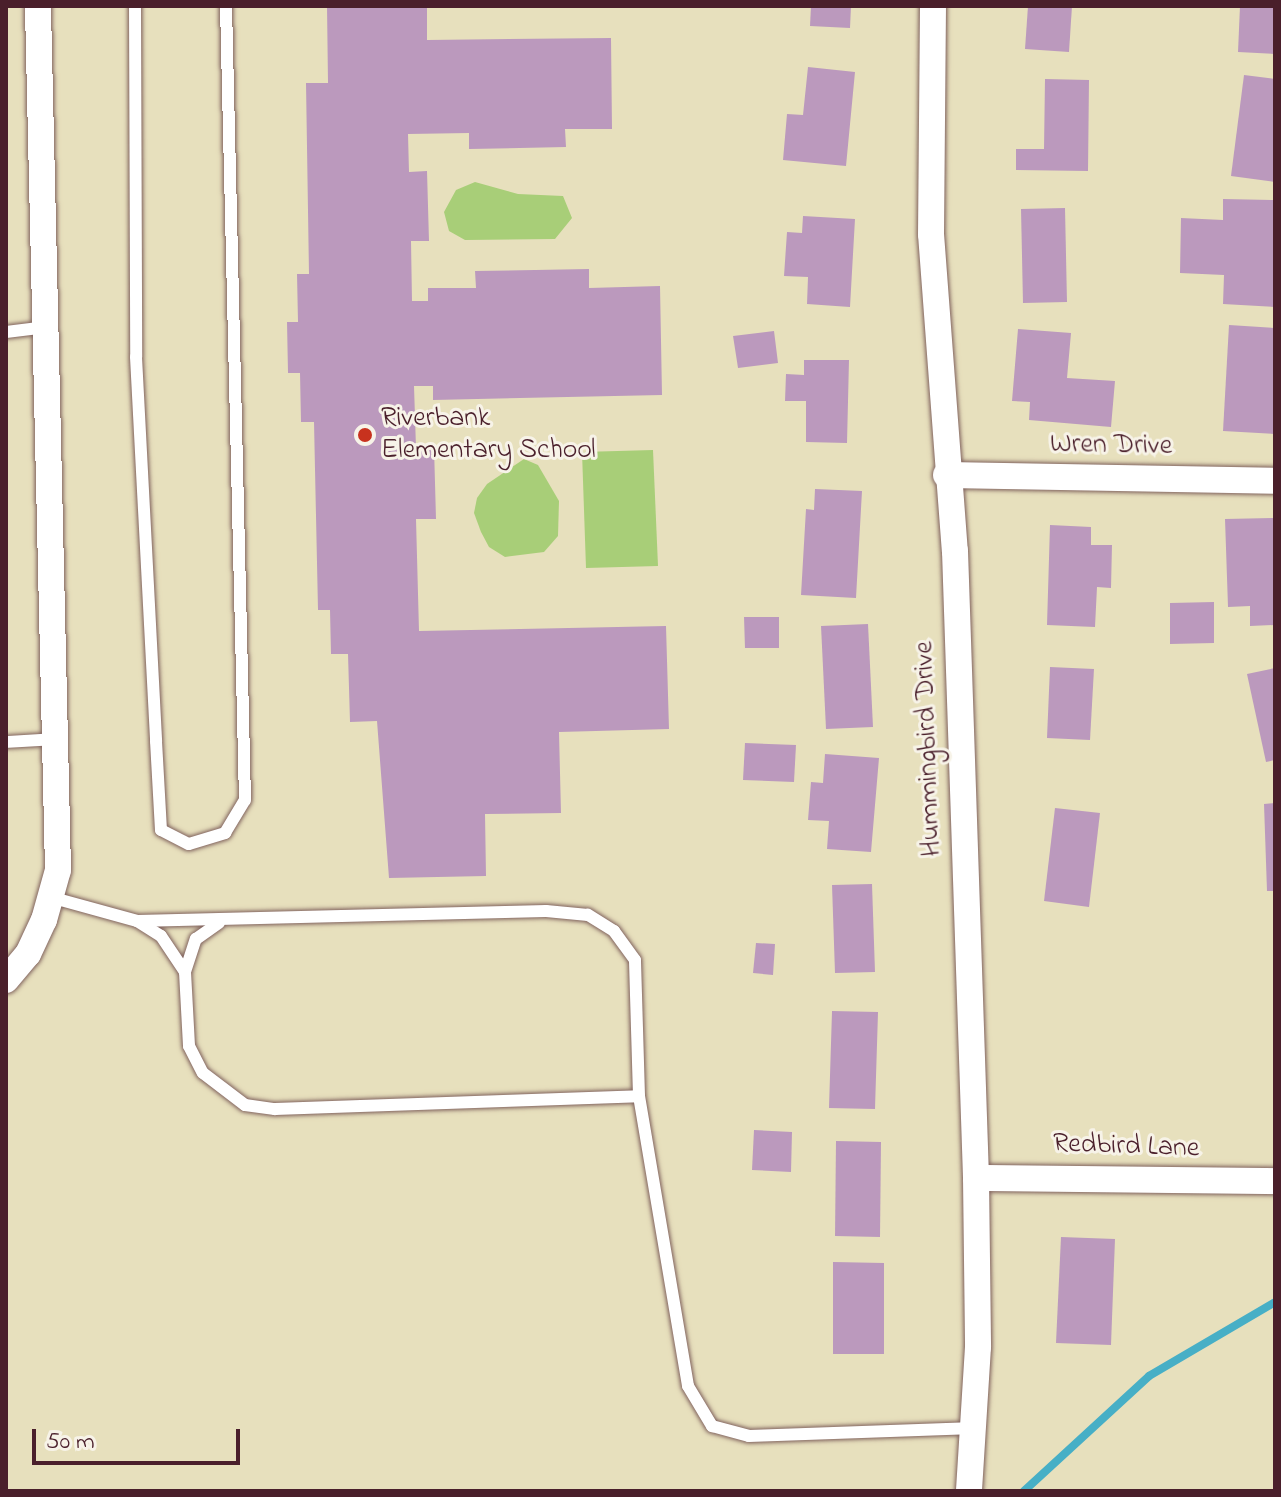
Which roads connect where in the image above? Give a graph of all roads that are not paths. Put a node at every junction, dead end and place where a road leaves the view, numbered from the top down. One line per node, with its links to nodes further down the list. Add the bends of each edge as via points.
1 (38, 6): 5 (street)
2 (135, 6): 3 (lane, via 136,357 161,830 189,844 225,833 245,800)
3 (226, 6)
4 (933, 6): 7 (street, Hummingbird Drive, via 931,234)
5 (45, 327): 6 (lane); 9 (street)
6 (6, 332)
7 (946, 475): 8 (street, Wren Drive); 17 (street, Hummingbird Drive, via 955,551)
8 (1275, 481)
9 (55, 739): 10 (lane); 11 (street, via 58,870)
10 (6, 742)
11 (50, 897): 13 (lane); 15 (street, via 28,954)
12 (230, 919): 13 (lane); 14 (lane, via 208,927 196,939); 16 (lane, via 546,911 588,915 614,931 635,960)
13 (137, 921): 14 (lane, via 161,936)
14 (185, 972): 16 (lane, via 189,1046 203,1073 245,1105 275,1109)
15 (6, 980)
16 (639, 1096): 19 (lane, via 688,1386 712,1426 749,1436)
17 (976, 1178): 18 (street, Redbird Lane); 19 (street, Hummingbird Drive)
18 (1275, 1181)
19 (975, 1428): 20 (street, Hummingbird Drive)
20 (969, 1491)

